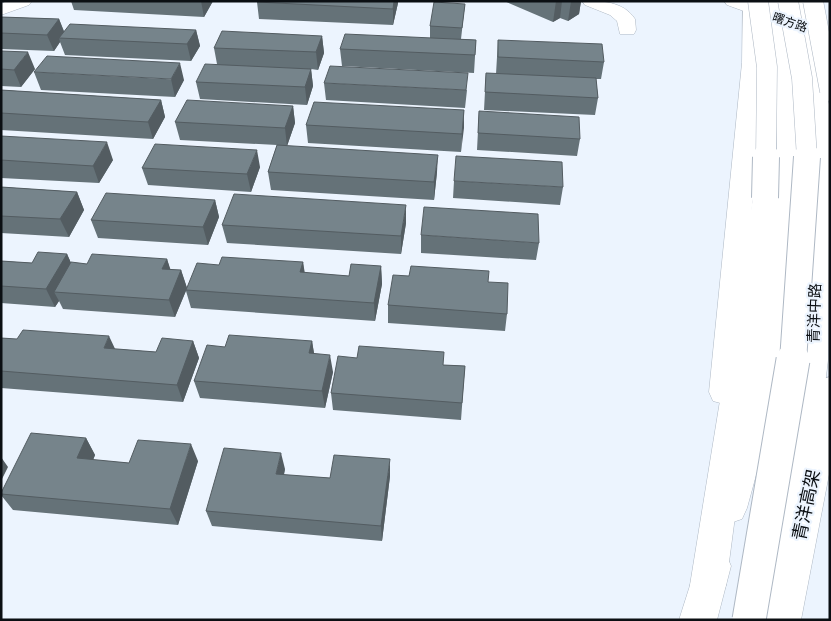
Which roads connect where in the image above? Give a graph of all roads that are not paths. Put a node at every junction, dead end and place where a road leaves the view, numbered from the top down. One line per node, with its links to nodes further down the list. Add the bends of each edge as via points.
1 (23, 1): 4 (main road)
2 (591, 1): 5 (main road, via 626,19)
3 (783, 9): 6 (main road, bridge); 8 (main road, bridge, via 767,67 765,198); 8 (main road, via 788,149 779,252 758,413); 8 (main road, via 752,63); 10 (main road, bridge, via 802,78 807,160 793,366); 11 (main road, 青洋中路, via 821,118 813,360 801,452)
4 (1, 10)
5 (626, 30)
6 (830, 91)
7 (830, 389): 12 (main road, 青洋高架)
8 (708, 585): 9 (main road)
9 (698, 620)
10 (748, 620)
11 (752, 620)
12 (782, 620)

